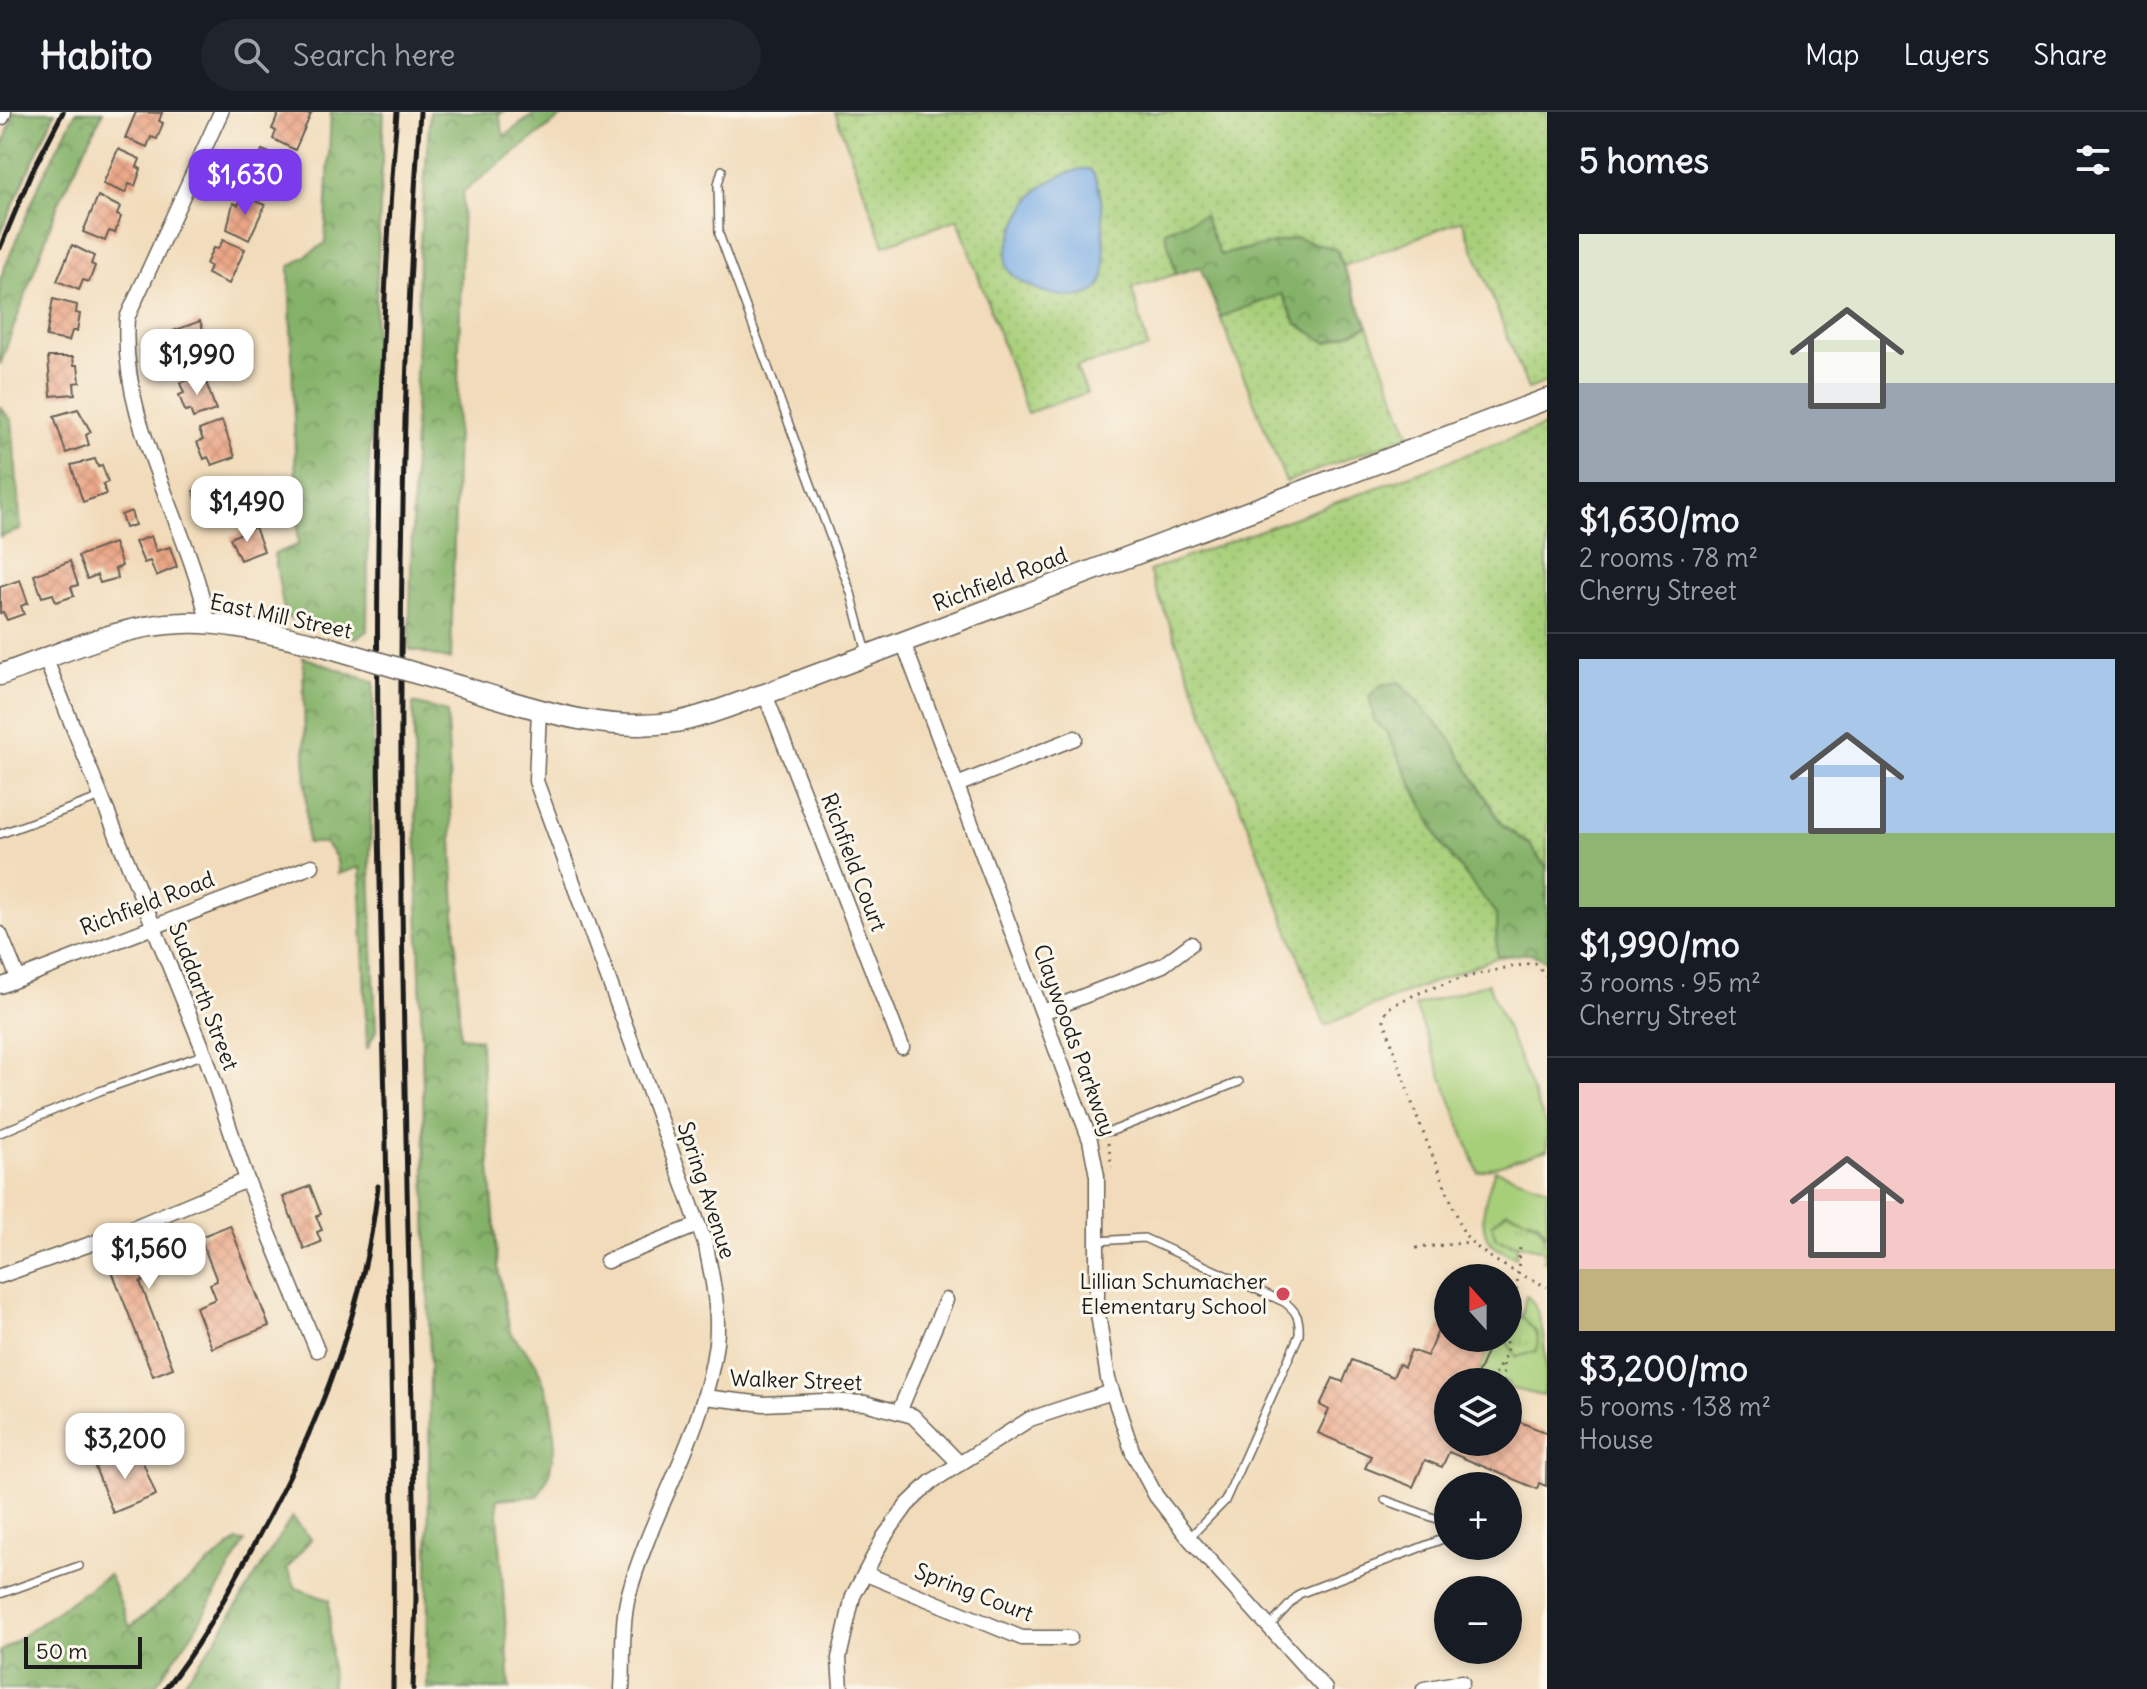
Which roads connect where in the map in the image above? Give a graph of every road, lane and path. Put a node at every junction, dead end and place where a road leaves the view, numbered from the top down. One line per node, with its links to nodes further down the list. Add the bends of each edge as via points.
1 (221, 112): 4 (street, via 127,318 124,353 133,399 200,584)
2 (722, 170): 6 (lane, via 719,234 859,616)
3 (1547, 399): 5 (street, Richfield Road)
4 (208, 623): 7 (street, East Mill Street, via 137,629); 9 (street, East Mill Street, bridge, via 317,644)
5 (903, 642): 6 (street, Richfield Road); 13 (street, Claywoods Parkway)
6 (868, 655): 10 (street, Richfield Road)
7 (46, 660): 8 (street, East Mill Street); 14 (street, Suddarth Street)
8 (0, 675)
9 (459, 686): 11 (street, Richfield Road)
10 (765, 694): 11 (street, Richfield Road, via 679,721 645,724 577,720); 24 (street, Richfield Court)
11 (539, 710): 30 (street, Spring Avenue, via 536,781)
12 (1075, 738): 13 (street)
13 (957, 785): 23 (street, Claywoods Parkway)
14 (101, 797): 15 (lane); 17 (street, Suddarth Street)
15 (0, 834)
16 (312, 866): 17 (street, Richfield Road)
17 (153, 927): 21 (street, Richfield Road); 25 (street, Suddarth Street)
18 (0, 934): 21 (street)
19 (1191, 944): 23 (street, via 1163,965)
20 (1547, 976): 32 (path, via 1535,963 1525,965 1429,991 1387,1009 1386,1033 1447,1196)
21 (18, 978): 22 (street, Richfield Road)
22 (0, 986)
23 (1043, 1012): 28 (street, Claywoods Parkway)
24 (902, 1047)
25 (205, 1054): 27 (lane); 29 (street, Suddarth Street)
26 (1239, 1082): 28 (lane, via 1112,1131)
27 (0, 1133)
28 (1088, 1133): 31 (street, Claywoods Parkway, via 1097,1176)
29 (247, 1180): 38 (street, via 113,1236); 42 (street, Suddarth Street)
30 (698, 1225): 35 (street); 48 (street, Spring Avenue, via 715,1293 716,1341)
31 (1097, 1241): 47 (street, Claywoods Parkway, via 1097,1307); 53 (lane, via 1144,1238 1284,1302 1295,1310 1300,1324 1225,1501)
32 (1471, 1242): 34 (path); 36 (path)
33 (1520, 1246): 37 (path)
34 (1416, 1248)
35 (607, 1261)
36 (1506, 1264)
37 (1520, 1264)
38 (2, 1271)
39 (1522, 1274): 40 (path)
40 (1547, 1287)
41 (946, 1300): 49 (street)
42 (317, 1350)
43 (1506, 1352): 44 (path)
44 (1503, 1360): 45 (path); 46 (path)
45 (1499, 1368)
46 (1503, 1368)
47 (1112, 1392): 50 (street, via 1030,1419); 53 (street, Claywoods Parkway, via 1133,1453 1156,1496)
48 (704, 1397): 49 (street, Walker Street, via 764,1404 865,1403); 61 (street, Spring Avenue, via 627,1601)
49 (899, 1412): 50 (street, Walker Street, via 924,1425)
50 (960, 1464): 56 (street, via 907,1505)
51 (1385, 1500): 52 (lane)
52 (1434, 1518)
53 (1189, 1538): 58 (street, Claywoods Parkway)
54 (1434, 1542): 58 (lane, via 1299,1594)
55 (79, 1566): 57 (lane)
56 (866, 1574): 59 (street, Spring Court, via 1022,1638); 62 (street, via 845,1623)
57 (0, 1594)
58 (1269, 1627): 63 (street, Claywoods Parkway)
59 (1070, 1638)
60 (1462, 1682): 64 (street)
61 (622, 1689)
62 (841, 1689)
63 (1325, 1689)
64 (1424, 1689)

